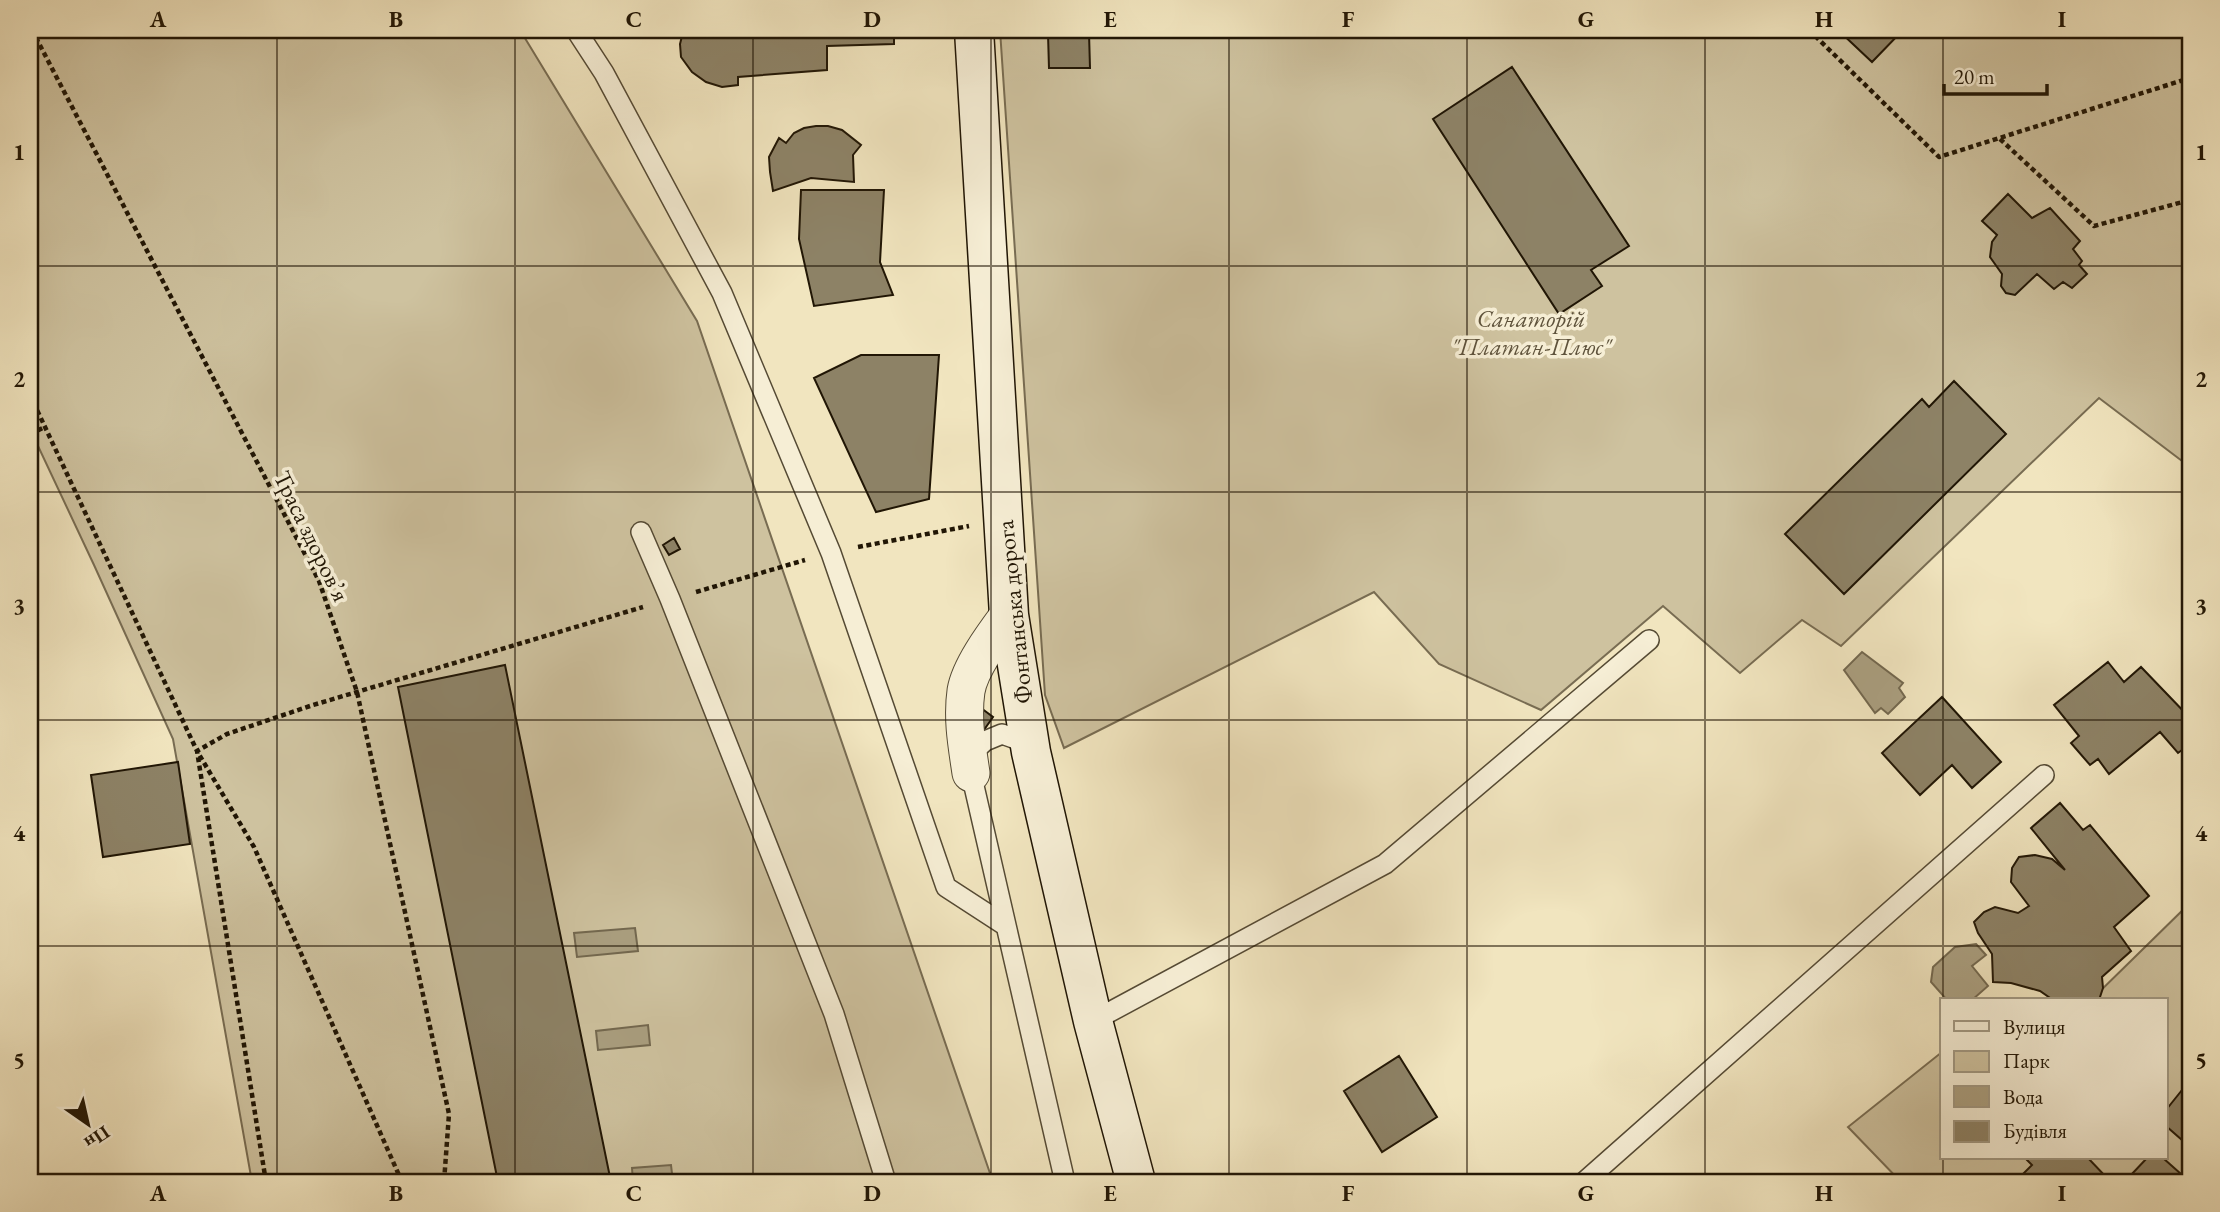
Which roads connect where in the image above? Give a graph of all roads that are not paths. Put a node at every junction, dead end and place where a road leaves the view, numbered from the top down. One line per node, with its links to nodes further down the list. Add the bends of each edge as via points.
1 (576, 30): 9 (lane, via 604,73 722,293 831,553 946,887)
2 (974, 30): 4 (main road, Фонтанська дорога)
3 (641, 531): 11 (lane, via 834,1014)
4 (1009, 615): 6 (main road, Фонтанська дорога); 7 (street, via 993,636 967,689 964,732)
5 (1649, 640): 10 (lane, via 1385,864)
6 (1031, 752): 7 (lane, via 1017,739 1002,734 974,751); 10 (main road, Фонтанська дорога)
7 (971, 774): 9 (lane)
8 (2043, 775): 14 (lane)
9 (1006, 926): 12 (lane)
10 (1093, 1021): 13 (main road, Фонтанська дорога)
11 (886, 1182)
12 (1065, 1182)
13 (1136, 1182)
14 (1584, 1182)

